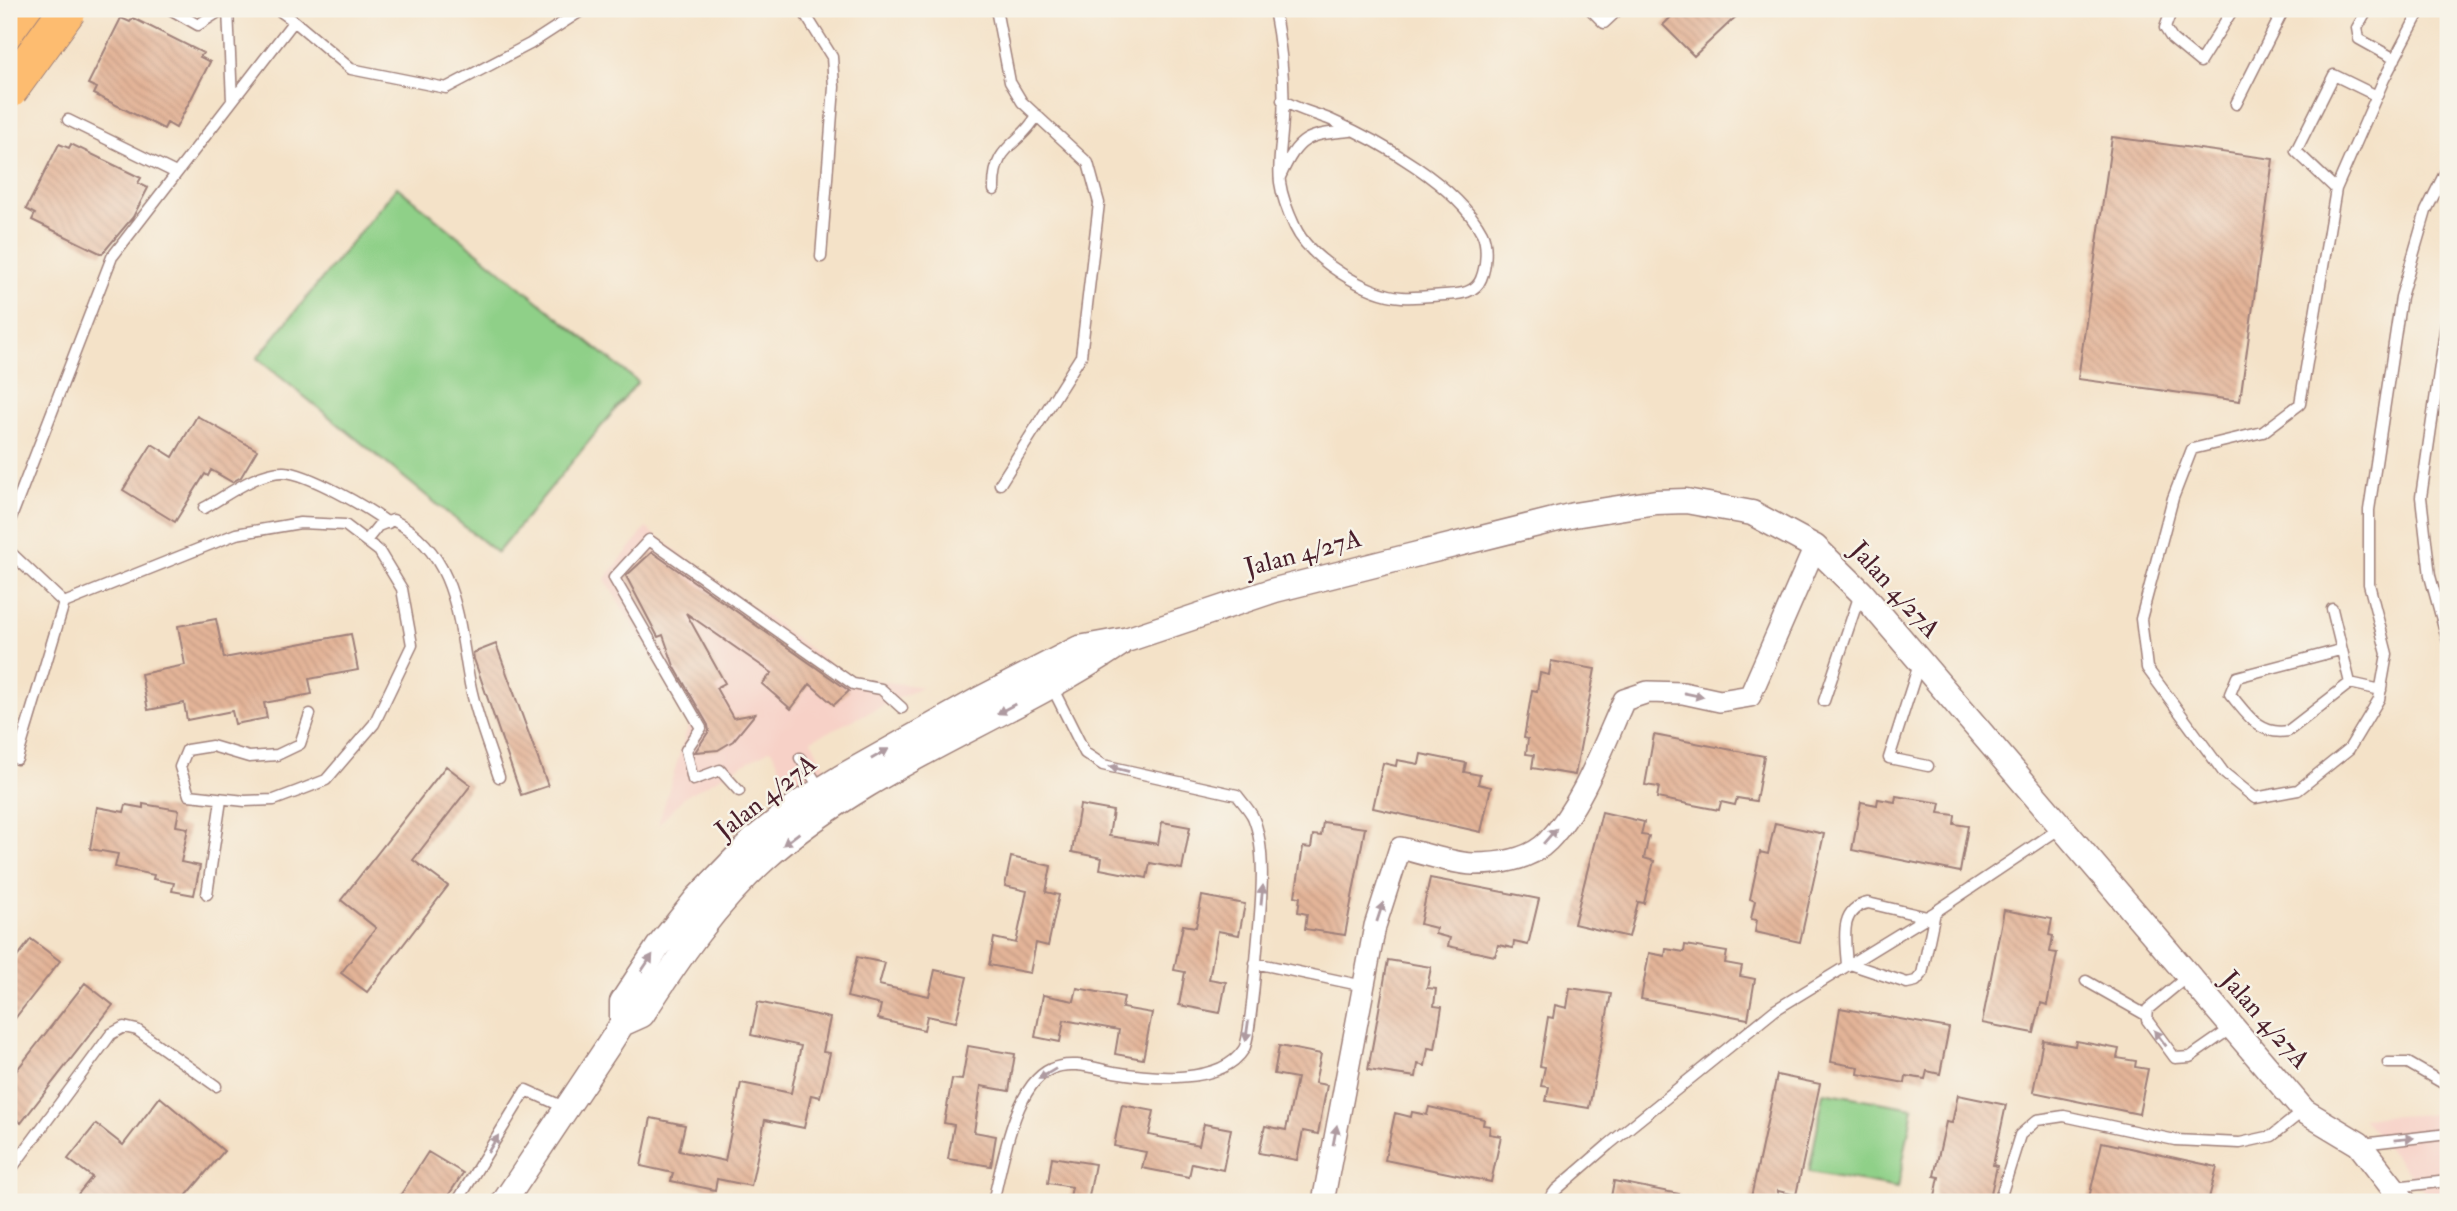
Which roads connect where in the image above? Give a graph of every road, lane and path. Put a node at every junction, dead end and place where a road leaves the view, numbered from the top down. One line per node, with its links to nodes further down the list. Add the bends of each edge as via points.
1 (41, 9): 19 (highway)
2 (68, 9): 20 (highway, bridge)
3 (170, 9): 4 (lane, via 198,25)
4 (226, 9): 23 (lane)
5 (584, 9): 17 (lane, via 530,44 446,88 351,69)
6 (802, 9): 33 (lane, via 832,57 834,87)
7 (996, 9): 25 (lane, via 1010,82)
8 (1274, 9): 22 (lane, via 1282,51)
9 (1591, 9): 10 (lane, via 1604,23)
10 (1619, 9)
11 (2172, 9): 12 (lane, via 2165,28 2200,62)
12 (2233, 9)
13 (2284, 9): 24 (lane)
14 (2368, 9): 18 (lane, via 2357,28 2359,39)
15 (2421, 9): 18 (lane)
16 (281, 10): 17 (lane)
17 (294, 21): 23 (lane)
18 (2395, 59): 21 (lane)
19 (9, 78)
20 (9, 90)
21 (2377, 96): 31 (lane); 31 (lane, via 2334,75 2296,151)
22 (1282, 100): 27 (lane); 30 (lane)
23 (232, 101): 29 (lane)
24 (2236, 104)
25 (1037, 115): 32 (lane, via 1009,143 994,169); 35 (lane, via 1088,163 1099,203 1081,356)
26 (68, 120): 29 (lane)
27 (1352, 131): 30 (lane, via 1310,135 1298,145); 30 (lane, via 1411,165 1466,211 1483,235 1480,283 1462,294 1401,297 1339,272 1296,230)
28 (2448, 167): 51 (lane, via 2426,211 2400,297 2369,510 2369,584 2387,654)
29 (176, 173): 37 (lane, via 112,257)
30 (1279, 179)
31 (2336, 189): 51 (lane, via 2300,404 2263,432 2192,449 2173,498 2141,619 2147,668 2224,774 2255,799 2298,790 2349,749)
32 (994, 190)
33 (821, 257)
34 (2448, 310): 46 (lane, via 2421,497 2430,576)
35 (1000, 484)
36 (204, 508): 38 (lane, via 264,476 285,472 365,506)
37 (9, 523)
38 (388, 523): 39 (lane, via 378,526); 58 (lane, via 393,520 409,529 434,553 450,582 461,620 470,686)
39 (366, 541): 43 (lane, via 345,525 300,523 236,534); 61 (lane, via 379,551 402,589 412,645 374,724 326,780 274,800)
40 (1815, 547): 42 (street, Jalan 4/27A); 45 (street, Jalan 4/27A, via 1752,513 1686,501 1638,505 1574,515 1275,590); 69 (street, one-way to 40, via 1375,926 1400,848 1472,864 1518,859 1548,842 1569,811 1624,700 1648,692 1683,692 1720,701 1750,696)
41 (9, 551): 43 (lane)
42 (1861, 592): 48 (street, Jalan 4/27A); 52 (lane)
43 (64, 603): 56 (lane)
44 (2332, 609): 47 (lane)
45 (1129, 639): 50 (street, Jalan 4/27A); 60 (street, Jalan 4/27A, one-way to 45, via 1034,670 1079,648)
46 (2448, 642)
47 (2340, 650): 49 (lane); 49 (lane, via 2236,677 2230,694 2259,728 2276,733 2288,731)
48 (1920, 661): 57 (lane, via 1889,758); 62 (street, Jalan 4/27A)
49 (2350, 683): 51 (lane)
50 (1051, 685): 60 (street, Jalan 4/27A, one-way to 60, via 884,775); 65 (lane, one-way to 50, via 1264,877 1253,817 1237,795 1103,765 1085,753)
51 (2381, 690)
52 (1824, 701)
53 (902, 708): 59 (lane, via 881,690 853,684 649,540 614,578 701,728 686,750 693,780 720,770)
54 (310, 714): 61 (lane, via 300,744 277,755 249,757 212,746 187,750 180,767 189,795)
55 (800, 758): 60 (lane)
56 (17, 759)
57 (1928, 766)
58 (499, 777)
59 (739, 791)
60 (827, 799): 75 (street, Jalan 4/27A, via 709,919 642,1015 622,1024)
61 (221, 800): 63 (lane)
62 (2062, 827): 64 (lane); 67 (street, Jalan 4/27A)
63 (207, 894)
64 (1931, 914): 66 (lane); 66 (lane, via 1860,905 1845,925); 66 (lane, via 1922,974 1916,981 1907,983)
65 (1255, 963): 69 (lane); 85 (lane, one-way to 85, via 1244,1048 1226,1067 1197,1075 1145,1078 1075,1065 1051,1069 1028,1086)
66 (1849, 965): 87 (lane, via 1775,1010 1608,1145)
67 (2188, 976): 70 (lane); 71 (street, Jalan 4/27A)
68 (2086, 981): 70 (lane)
69 (1364, 986): 86 (street, one-way to 69)
70 (2146, 1015): 71 (lane, one-way to 70, via 2182,1060 2175,1058)
71 (2233, 1027): 76 (street, Jalan 4/27A)
72 (2388, 1063): 74 (lane, via 2407,1063)
73 (216, 1086): 79 (lane, via 137,1030 124,1027 111,1034)
74 (2448, 1086)
75 (569, 1110): 83 (lane, one-way to 75, via 526,1090); 84 (street, Jalan 4/27A)
76 (2304, 1111): 78 (street, Jalan 4/27A); 88 (lane, via 2272,1136 2240,1143 2175,1140 2064,1116 2037,1120 2020,1135)
77 (2448, 1134): 78 (lane, one-way to 77)
78 (2359, 1144): 82 (street, Jalan 4/27A)
79 (13, 1158): 80 (lane)
80 (9, 1172)
81 (2448, 1181): 82 (lane)
82 (2398, 1195)
83 (457, 1202)
84 (504, 1202)
85 (993, 1202)
86 (1323, 1202)
87 (1547, 1202)
88 (1999, 1202)

